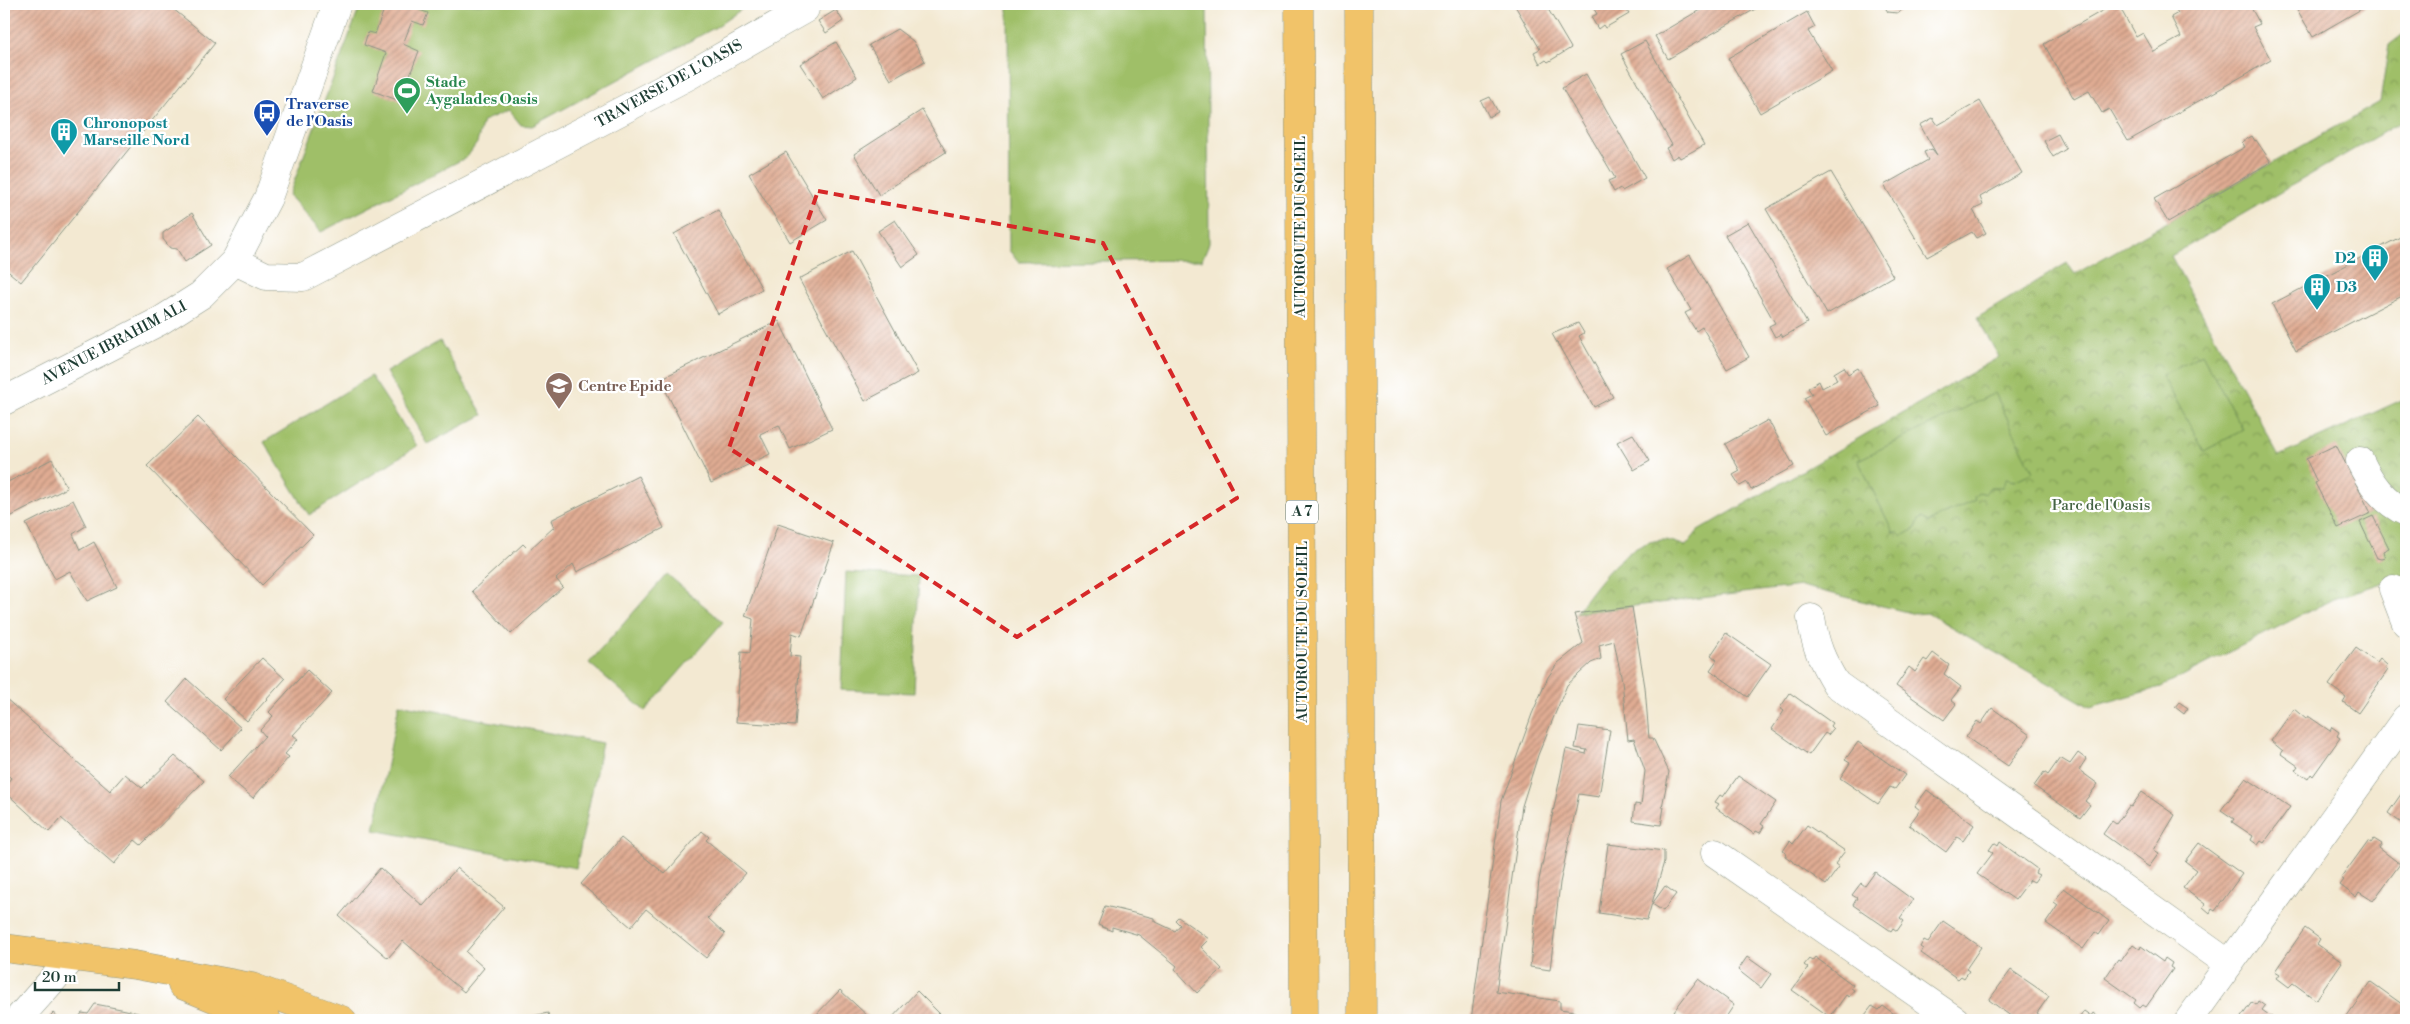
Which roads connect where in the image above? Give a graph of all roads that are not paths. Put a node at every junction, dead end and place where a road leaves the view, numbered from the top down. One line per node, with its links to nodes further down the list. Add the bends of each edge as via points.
1 (337, 4): 5 (street, AVENUE IBRAHIM ALI, via 268,198)
2 (1299, 4): 21 (main road, AUTOROUTE DU SOLEIL / A 7)
3 (1359, 4): 22 (main road)
4 (805, 9): 5 (street, TRAVERSE DE L'OASIS, via 688,76 303,277 266,276)
5 (235, 261): 6 (street, AVENUE IBRAHIM ALI, via 201,295 160,321)
6 (4, 402)
7 (2360, 461): 8 (street, via 2378,491)
8 (2406, 512)
9 (2393, 589): 11 (street)
10 (1811, 618): 16 (street, via 1815,642 1836,684)
11 (2406, 623)
12 (2406, 718): 16 (street)
13 (1715, 853): 23 (street)
14 (4, 948): 15 (main road)
15 (74, 956): 17 (main road); 18 (street)
16 (2229, 964): 24 (street)
17 (134, 965): 19 (main road); 20 (main road, via 252,987)
18 (17, 1020)
19 (267, 1020)
20 (342, 1020)
21 (1304, 1020)
22 (1362, 1020)
23 (1955, 1020)
24 (2189, 1020)

